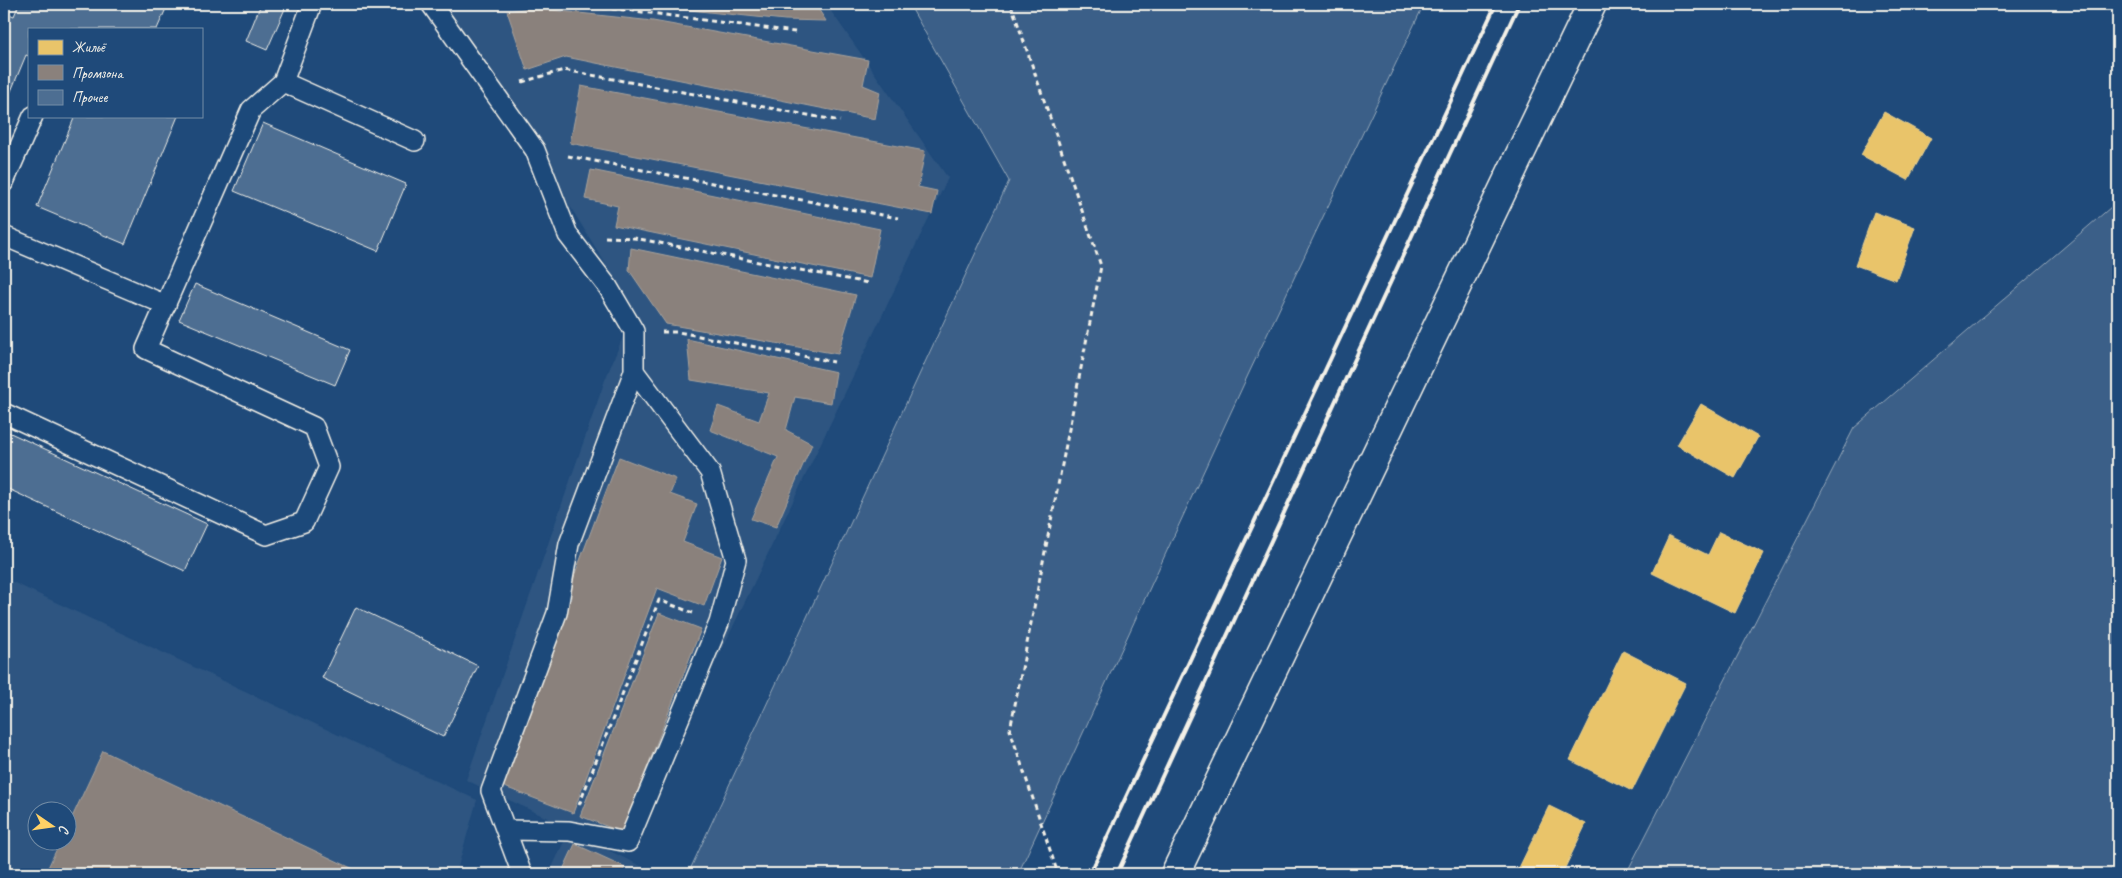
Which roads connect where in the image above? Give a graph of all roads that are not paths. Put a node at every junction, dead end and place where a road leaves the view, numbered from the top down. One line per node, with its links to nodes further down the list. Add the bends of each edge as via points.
1 (312, 4): 4 (lane)
2 (431, 4): 10 (lane, via 535,150 568,235 608,287 634,331)
3 (1592, 4): 14 (street)
4 (283, 82): 6 (lane); 9 (lane, via 251,110)
5 (32, 118): 7 (lane)
6 (415, 142)
7 (4, 182)
8 (4, 236): 9 (lane)
9 (166, 305): 11 (lane, via 146,349 314,427 329,467 304,522 266,535)
10 (634, 372): 12 (lane, via 569,544 557,613 491,791); 12 (lane, via 710,472 736,560 719,623 628,842 569,831)
11 (4, 413)
12 (507, 830): 13 (lane)
13 (522, 874)
14 (1175, 874)

